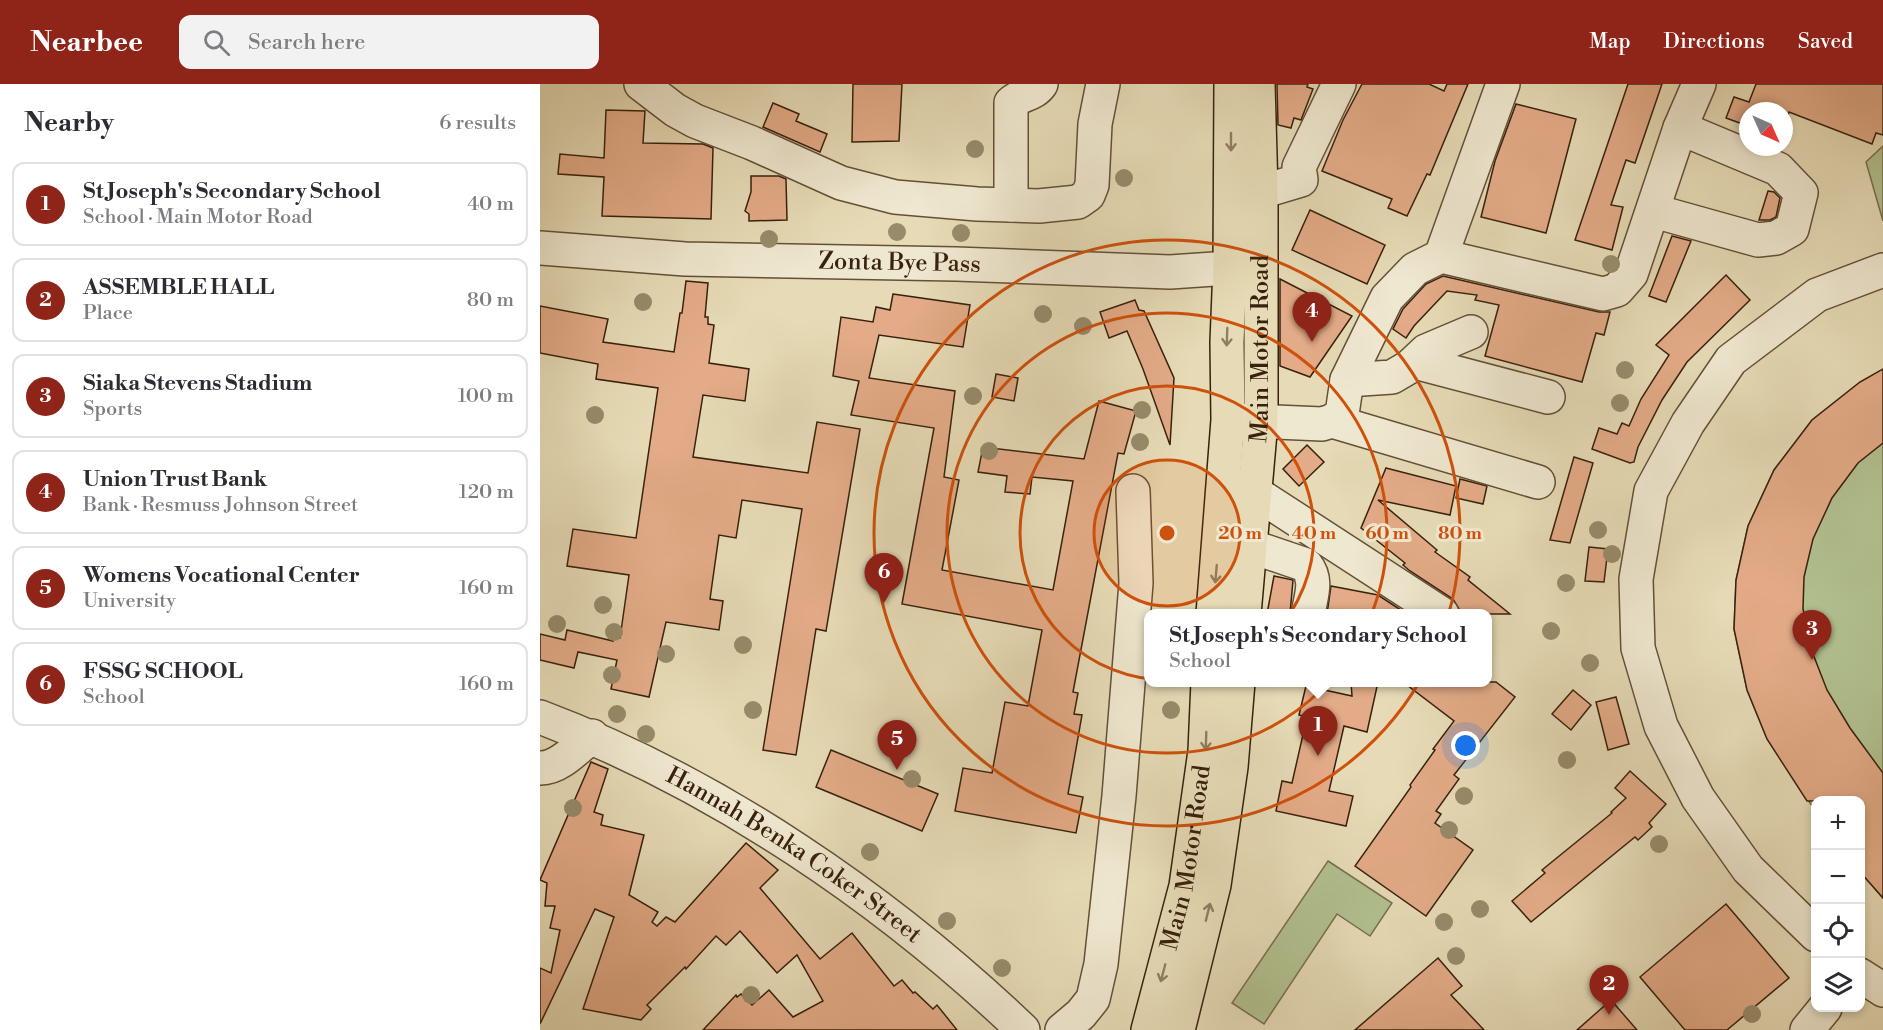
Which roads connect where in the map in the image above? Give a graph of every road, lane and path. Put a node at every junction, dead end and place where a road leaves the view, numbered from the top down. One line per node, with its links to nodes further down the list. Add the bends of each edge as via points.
1 (641, 84): 11 (street, via 695,121 841,183 895,197)
2 (1041, 84): 11 (street, via 1036,91 1011,103)
3 (1102, 84): 11 (street, via 1088,195 1077,202)
4 (1231, 84): 10 (main road, Main Motor Road, one-way to 10)
5 (1258, 84): 10 (main road, Main Motor Road)
6 (1339, 84): 10 (street, via 1299,167 1301,180)
7 (1503, 84): 14 (street)
8 (1699, 84): 9 (street)
9 (1680, 128): 12 (street); 12 (street, via 1778,169 1801,193 1792,229 1776,238 1758,240)
10 (1246, 193): 15 (main road, Main Motor Road)
11 (1011, 205)
12 (1654, 211): 14 (street, via 1631,274 1617,290 1603,294)
13 (540, 248): 15 (street, Zonta Bye Pass, via 685,259 1170,272)
14 (1441, 256): 19 (street, via 1415,269 1387,298)
15 (1245, 267): 21 (main road, Main Motor Road, one-way to 21, via 1227,342); 22 (main road, Main Motor Road)
16 (1883, 270): 37 (street, via 1817,295 1731,360 1688,423 1651,491 1636,579 1638,648 1661,726 1698,798 1748,869)
17 (1471, 332): 18 (street, via 1426,351)
18 (1415, 362): 19 (street, via 1392,377); 20 (street)
19 (1347, 381): 23 (street, via 1342,414)
20 (1548, 397)
21 (1228, 420): 22 (street); 28 (main road, Main Motor Road, one-way to 28)
22 (1261, 421): 23 (street); 26 (main road, Main Motor Road)
23 (1332, 421): 24 (street)
24 (1538, 482)
25 (1133, 491): 42 (street, via 1136,583 1101,964 1093,999)
26 (1254, 492): 27 (main road, Main Motor Road); 31 (street)
27 (1250, 546): 29 (main road, Main Motor Road); 30 (street, via 1306,566 1314,582)
28 (1213, 609)
29 (1244, 609)
30 (1309, 609)
31 (1434, 609)
32 (1208, 687): 43 (main road, Main Motor Road, one-way to 43, via 1205,751 1186,886)
33 (1238, 687): 44 (main road, Main Motor Road, one-way to 33, via 1214,885)
34 (540, 717): 35 (street, Hannah Benka Coker Street)
35 (592, 736): 36 (street, via 548,768); 41 (street, Hannah Benka Coker Street, via 709,795 807,856 920,939)
36 (540, 768)
37 (1811, 931)
38 (1865, 978): 39 (street)
39 (1883, 990)
40 (1822, 1012): 45 (street)
41 (1023, 1030)
42 (1062, 1030)
43 (1148, 1030)
44 (1178, 1030)
45 (1807, 1030)

